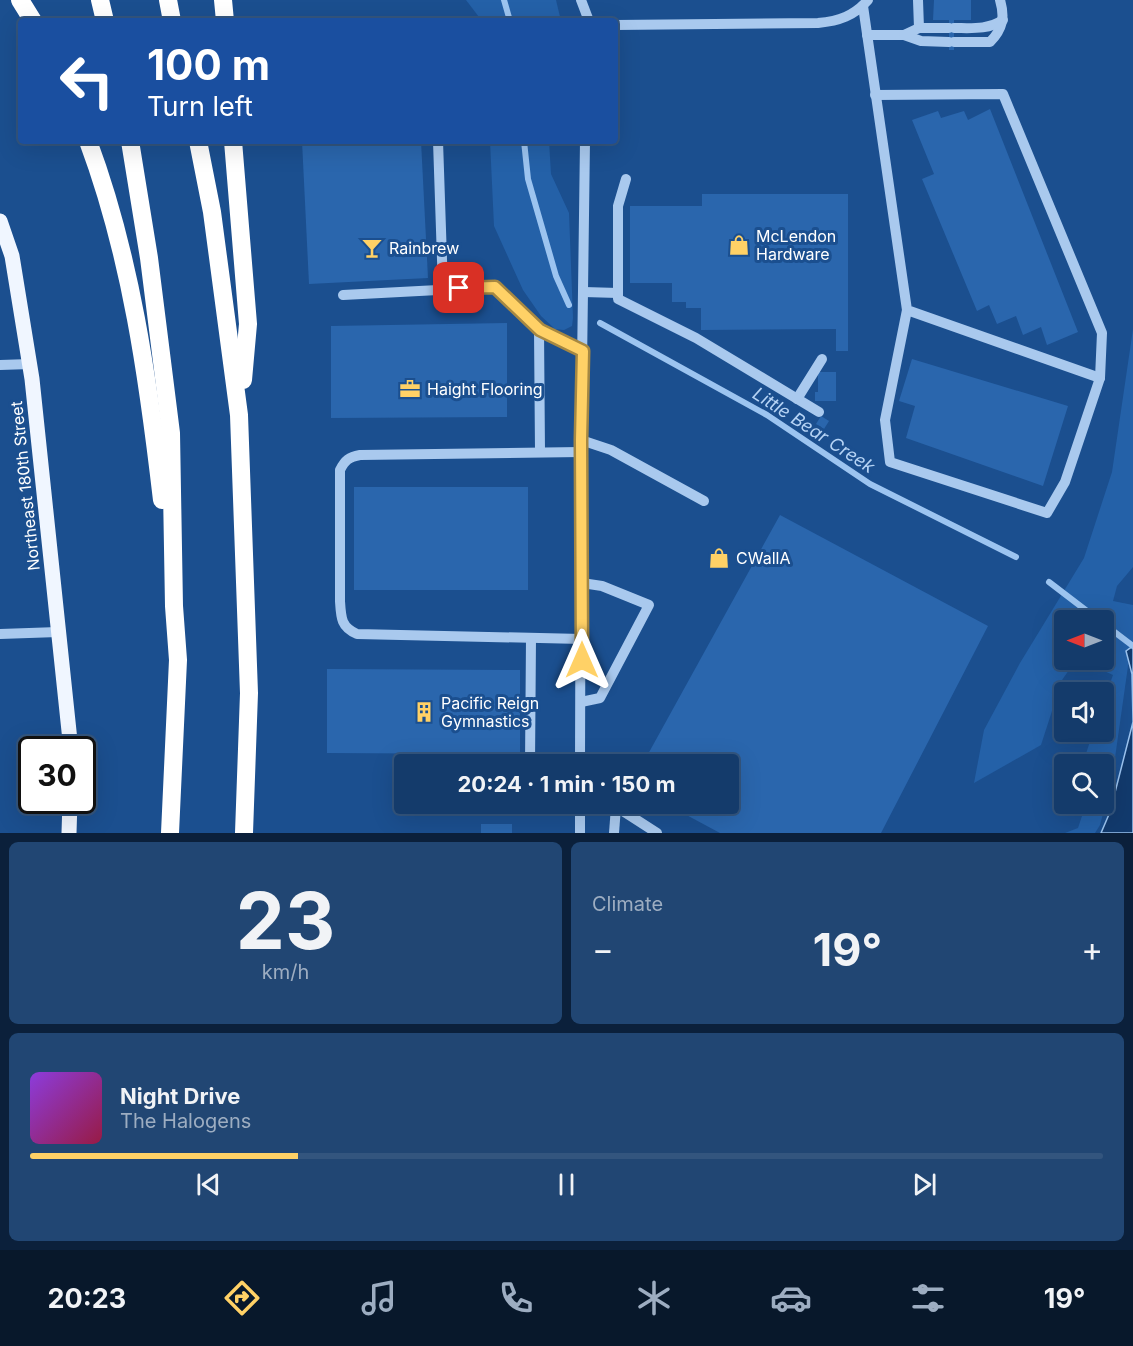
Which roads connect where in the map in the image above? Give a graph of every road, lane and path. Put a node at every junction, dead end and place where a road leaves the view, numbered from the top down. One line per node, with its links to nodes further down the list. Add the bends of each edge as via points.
1 (20, 0): 9 (highway)
2 (100, 0): 10 (highway)
3 (168, 0): 11 (highway)
4 (223, 0): 12 (highway)
5 (581, 0): 13 (street)
6 (918, 0): 16 (street)
7 (1000, 0): 14 (street)
8 (865, 3): 15 (street, via 849,17 818,23); 17 (street)
9 (31, 18)
10 (104, 18)
11 (171, 18)
12 (225, 18)
13 (588, 18)
14 (1003, 20): 16 (street, via 983,28); 18 (street, via 999,33 990,42 921,41)
15 (618, 25)
16 (919, 28): 18 (street)
17 (867, 35): 18 (street); 19 (street)
18 (904, 35)
19 (875, 95): 32 (street); 38 (street, via 1003,94 1102,333)
20 (89, 144): 47 (highway, via 122,251 150,402)
21 (130, 144): 47 (highway, via 171,433)
22 (199, 144): 41 (highway, via 212,212)
23 (233, 144): 41 (highway, via 248,324)
24 (438, 144): 28 (street)
25 (585, 144): 29 (street)
26 (626, 179): 30 (street, via 618,206)
27 (0, 221): 36 (main road, Northeast 180th Street, via 12,256)
28 (443, 289): 31 (street); 33 (street, via 495,287)
29 (584, 292): 30 (street); 34 (street)
30 (618, 293): 39 (street, via 618,299 696,338)
31 (342, 295)
32 (907, 310): 38 (street); 38 (street, via 885,420 890,462 1047,513 1065,482)
33 (540, 330): 34 (street); 43 (street)
34 (583, 351): 42 (street)
35 (822, 359): 39 (street)
36 (30, 364): 37 (street); 48 (main road, Northeast 180th Street)
37 (0, 365)
38 (1100, 378)
39 (797, 399): 40 (street)
40 (819, 412)
41 (239, 415): 62 (highway, via 249,693)
42 (581, 440): 44 (street); 45 (street, via 610,450)
43 (540, 452): 44 (street); 50 (street, via 360,455 350,457 340,470 340,601 341,617 349,631)
44 (581, 452): 46 (street)
45 (704, 501)
46 (582, 583): 51 (street); 52 (street, via 602,586 648,604 600,698)
47 (174, 606): 61 (highway, via 178,660)
48 (58, 632): 49 (street); 53 (main road, Northeast 180th Street)
49 (0, 634)
50 (531, 638): 51 (street); 54 (street)
51 (582, 639): 52 (street)
52 (581, 702): 55 (street)
53 (69, 736)
54 (530, 754)
55 (580, 754)
56 (70, 814): 60 (main road)
57 (580, 814): 63 (street)
58 (614, 814): 64 (street)
59 (628, 814): 65 (street)
60 (69, 833)
61 (171, 833)
62 (244, 833)
63 (580, 833)
64 (614, 833)
65 (657, 833)

